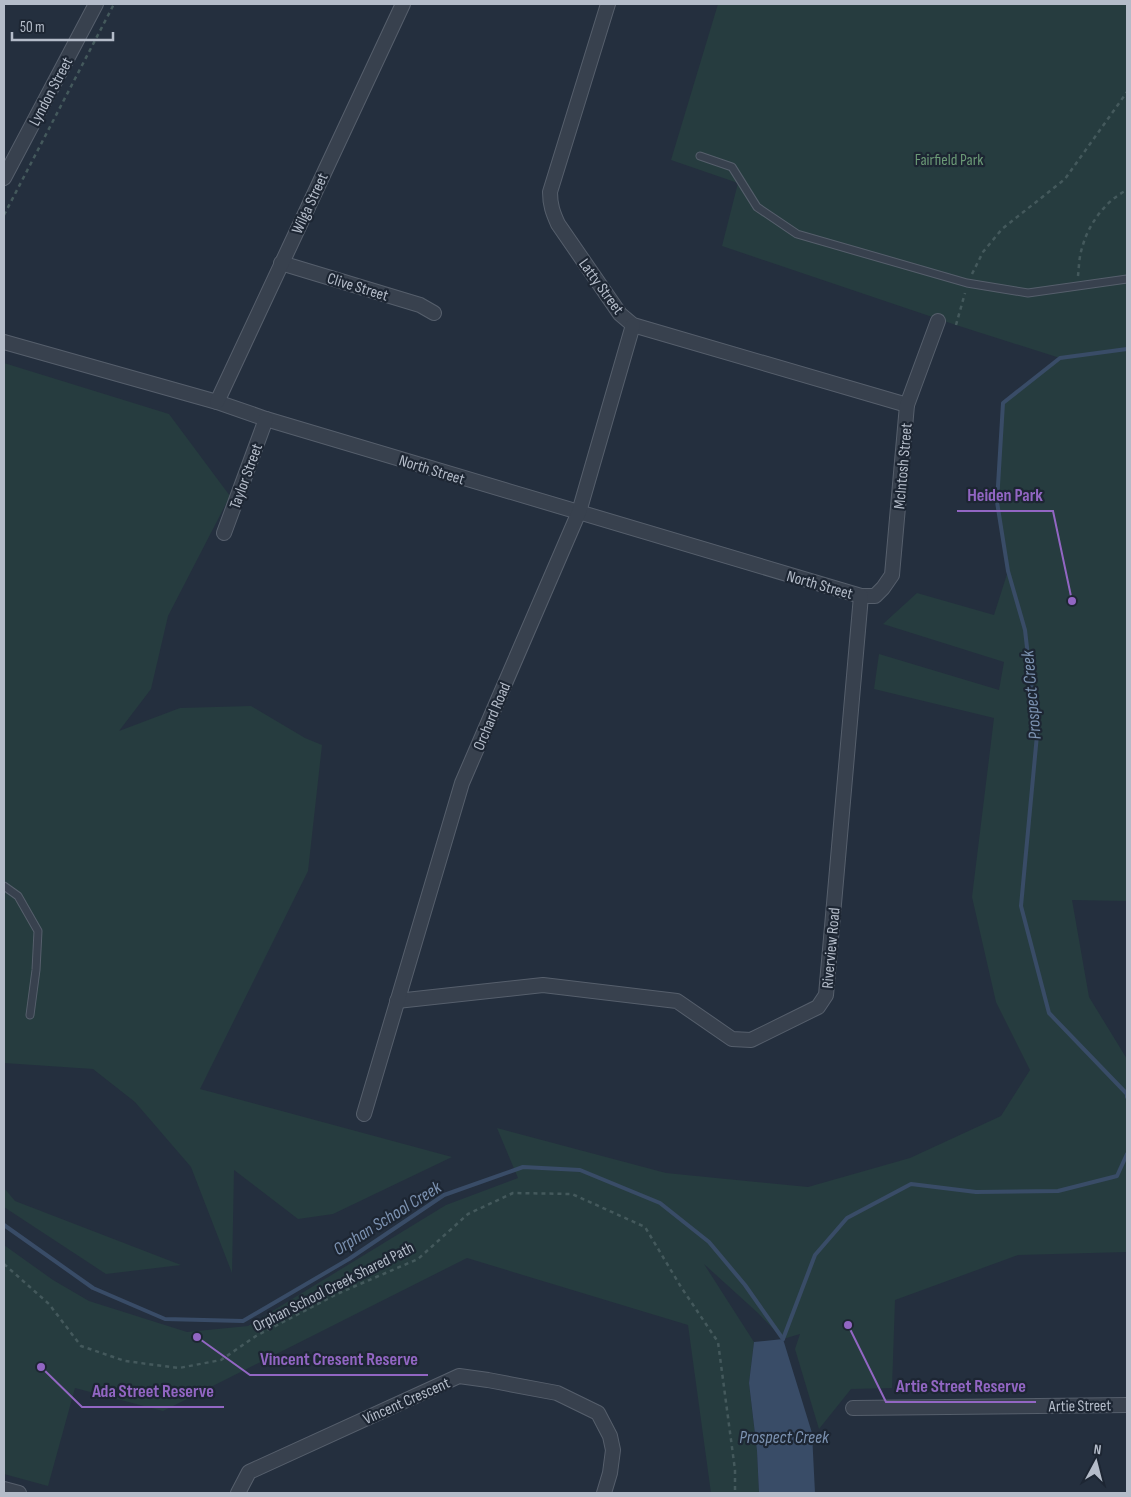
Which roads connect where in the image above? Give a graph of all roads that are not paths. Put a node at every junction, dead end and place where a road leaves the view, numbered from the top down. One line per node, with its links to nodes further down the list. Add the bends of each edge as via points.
1 (96, 4): 5 (street, Lyndon Street)
2 (403, 4): 6 (street, Wilga Street)
3 (608, 4): 10 (street, Latty Street, via 550,192 550,201 567,238 620,314)
4 (700, 156): 7 (lane, via 732,167 757,207 797,234 967,283 1028,293)
5 (4, 178)
6 (281, 263): 8 (street, Clive Street, via 420,305); 12 (street, Wilga Street)
7 (1127, 279)
8 (434, 313)
9 (938, 321): 13 (street, McIntosh Street)
10 (633, 325): 13 (street, Latty Street); 15 (street, Orchard Road)
11 (4, 342): 12 (street, North Street)
12 (217, 402): 14 (street, North Street)
13 (907, 405): 17 (street, McIntosh Street, via 892,575 875,596)
14 (266, 419): 15 (street, North Street); 16 (street, Taylor Street)
15 (579, 512): 17 (street, North Street); 19 (street, Orchard Road, via 462,783)
16 (224, 533)
17 (861, 596): 19 (street, Riverview Road, via 826,995 818,1008 751,1040 732,1040 677,1001 543,985)
18 (4, 886): 20 (lane, via 18,896 38,931)
19 (397, 1001): 21 (street, Orchard Road)
20 (30, 1015)
21 (364, 1114)
22 (1127, 1404): 23 (street, Artie Street)
23 (853, 1408)
24 (4, 1489): 25 (street)
25 (19, 1493)
26 (238, 1493): 27 (street, Vincent Crescent, via 249,1472 459,1376 557,1393 598,1413 613,1450)
27 (604, 1493)

